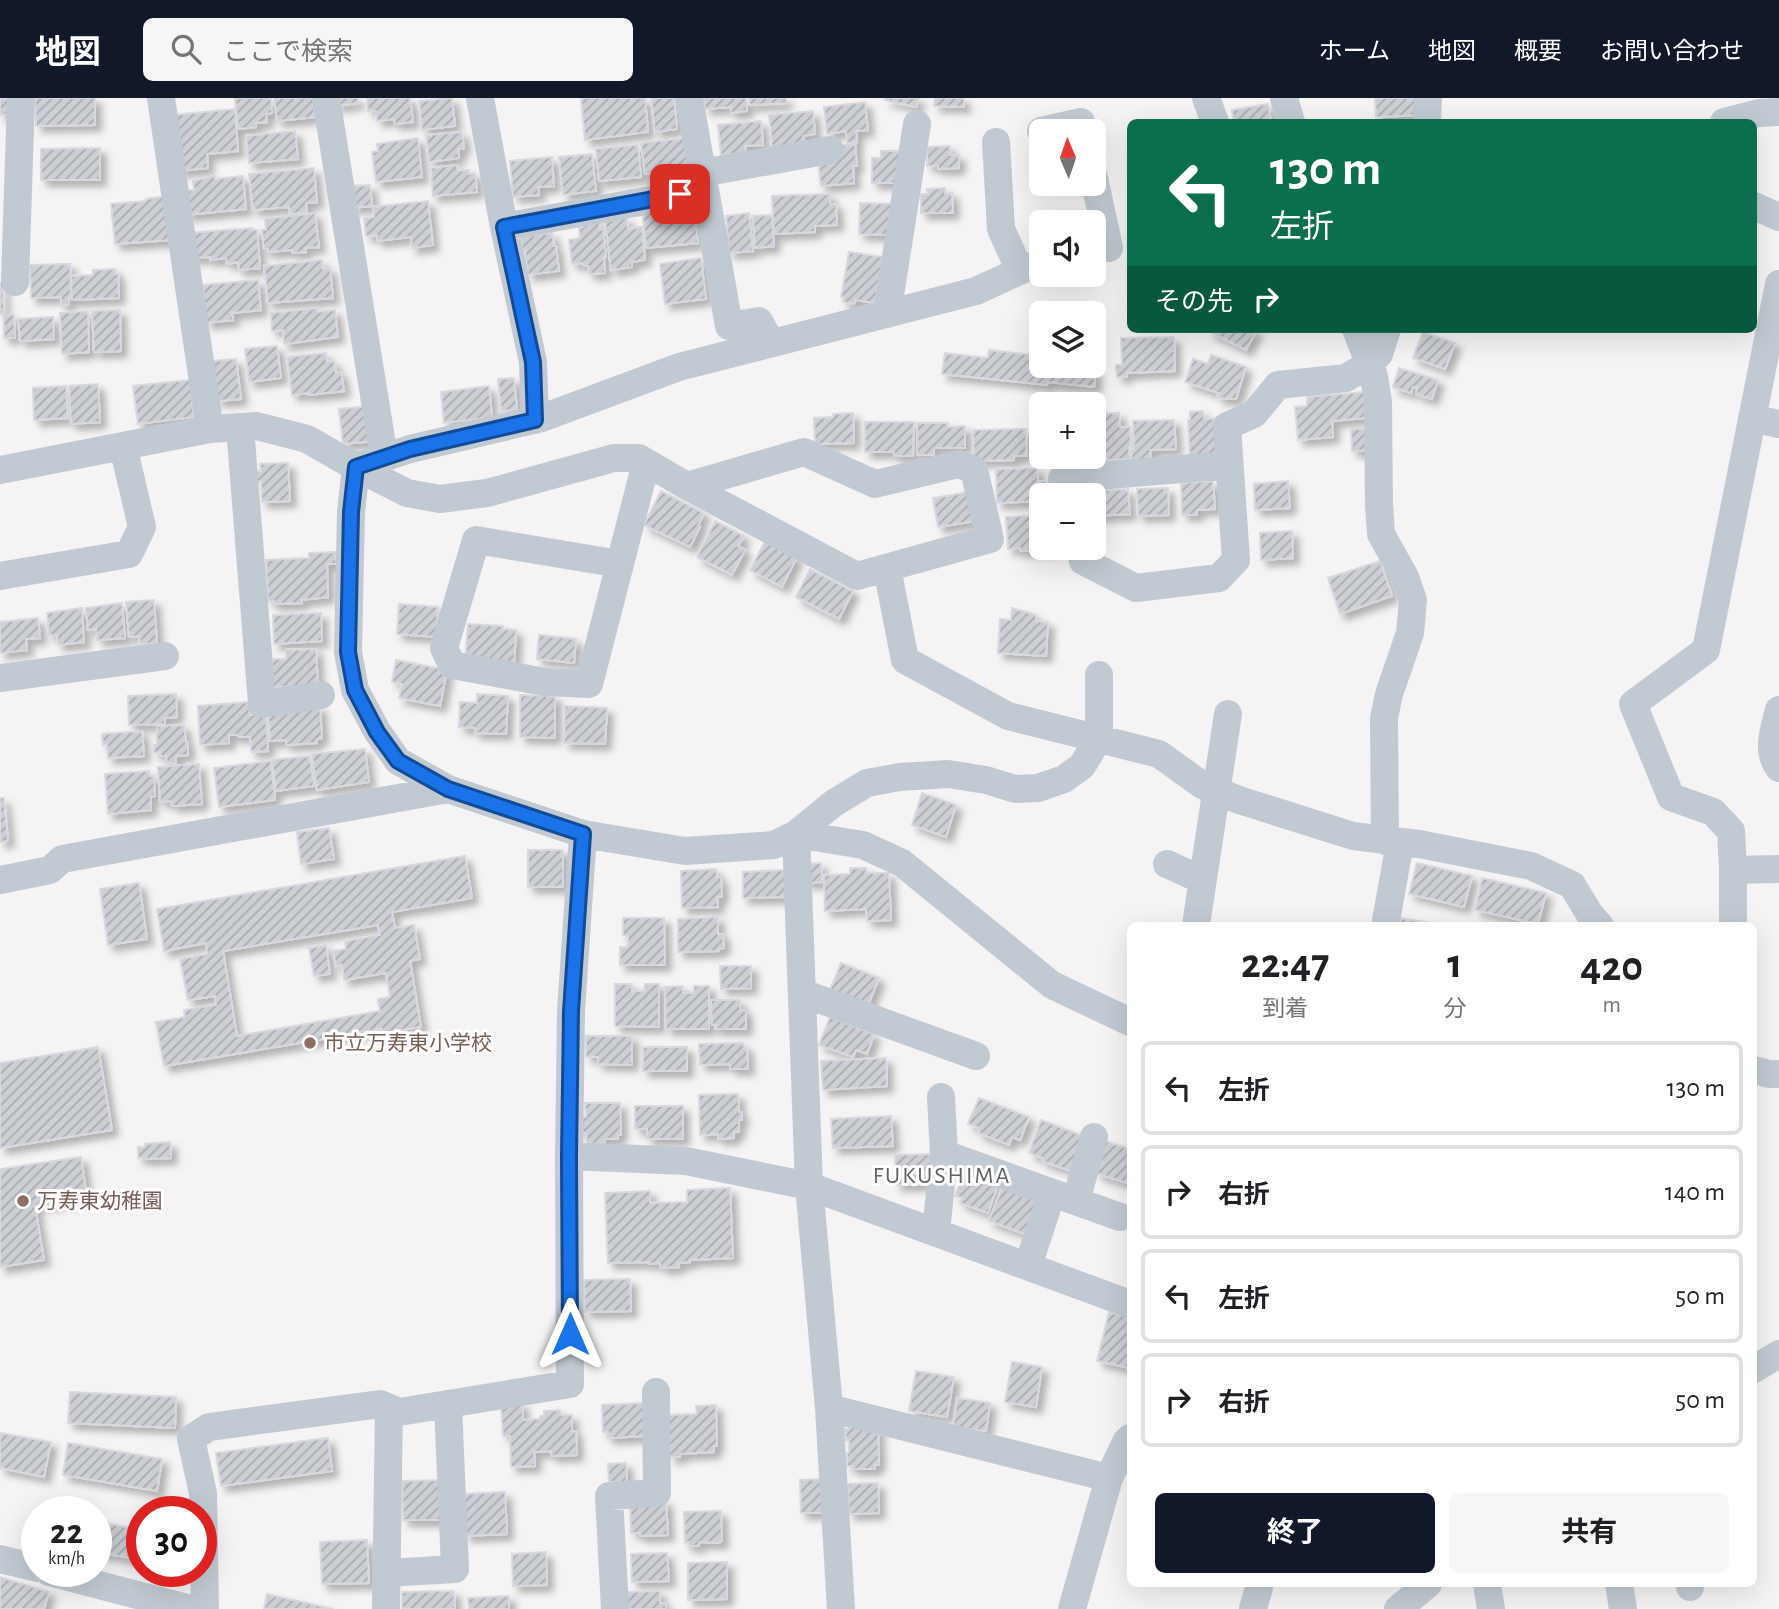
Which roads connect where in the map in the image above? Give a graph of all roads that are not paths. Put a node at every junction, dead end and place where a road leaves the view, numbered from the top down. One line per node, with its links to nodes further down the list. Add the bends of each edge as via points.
1 (21, 98): 25 (street)
2 (161, 98): 35 (street)
3 (326, 98): 37 (street)
4 (480, 98): 21 (street)
5 (689, 98): 17 (street)
6 (1206, 98): 10 (street)
7 (1284, 98): 11 (street)
8 (1429, 98): 12 (street)
9 (1764, 108): 13 (street)
10 (1213, 119)
11 (1290, 119)
12 (1427, 119)
13 (1733, 119)
14 (917, 124): 27 (street)
15 (996, 142): 23 (street, via 1001,229)
16 (830, 150): 17 (street)
17 (703, 181): 21 (street); 30 (street, via 729,326 759,321)
18 (1099, 196): 22 (street)
19 (1757, 207): 20 (street)
20 (1779, 217)
21 (504, 227): 32 (street, via 533,362)
22 (1111, 248)
23 (1029, 264)
24 (1029, 268): 27 (street, via 976,291)
25 (15, 282)
26 (1779, 284): 33 (street)
27 (887, 314): 30 (street)
28 (1357, 333): 31 (street)
29 (1386, 333): 31 (street, via 1379,354)
30 (771, 343): 32 (street, via 679,367)
31 (1369, 364): 39 (street, via 1346,378 1278,385 1254,414 1227,426); 60 (street, via 1378,402 1381,534 1413,600 1410,633 1384,718)
32 (535, 420): 37 (street)
33 (1766, 421): 63 (street, via 1706,650 1633,704 1671,797 1713,812 1731,831)
34 (240, 427): 35 (street); 40 (street, via 257,426 307,439); 51 (street, via 262,704)
35 (210, 429): 36 (street)
36 (123, 446): 41 (street); 47 (street, via 142,527 129,554)
37 (384, 457): 40 (street)
38 (646, 463): 40 (street, via 639,458 614,458 487,493 440,499 407,493); 43 (street); 45 (street)
39 (1229, 465): 42 (street, via 1062,479); 44 (street, via 1236,560 1219,578 1136,588)
40 (356, 467): 56 (street, via 348,652 355,690 398,761)
41 (0, 470)
42 (1064, 483)
43 (687, 486): 46 (street, via 857,576); 46 (street, via 804,452 875,484 959,464 974,470 990,539)
44 (1083, 560)
45 (620, 564): 45 (street, via 589,684 545,682 452,665 444,648 476,540)
46 (887, 568): 54 (street, via 905,660 1008,716)
47 (0, 576)
48 (165, 656): 50 (street)
49 (1099, 676): 54 (street)
50 (0, 678)
51 (321, 695)
52 (1779, 710): 55 (street, via 1771,743)
53 (1228, 714): 57 (street)
54 (1099, 737): 57 (street, via 1159,754); 59 (street, via 1082,766 1064,779 1038,788 1015,789 948,774 900,776 867,783)
55 (1779, 768)
56 (448, 789): 58 (street); 64 (street, via 62,859 50,870)
57 (1215, 791): 60 (street, via 1353,836); 65 (street)
58 (583, 834): 59 (street, via 685,851 774,845); 78 (street, via 571,1011)
59 (796, 834): 70 (street); 71 (street, via 863,845 902,863 1052,985)
60 (1392, 841): 67 (street); 68 (street, via 1531,866 1572,886)
61 (1167, 864): 65 (street)
62 (1779, 869): 63 (street)
63 (1733, 870): 69 (street)
64 (0, 880)
65 (1202, 880): 66 (street)
66 (1196, 922)
67 (1385, 922)
68 (1597, 922)
69 (1733, 922)
70 (802, 993): 72 (street); 79 (street)
71 (1127, 1021)
72 (976, 1056)
73 (1757, 1071): 74 (street)
74 (1779, 1074)
75 (941, 1097): 77 (street)
76 (1094, 1137): 80 (street)
77 (944, 1154): 80 (street); 82 (street)
78 (569, 1156): 79 (street, via 686,1161); 88 (street, via 570,1384)
79 (809, 1186): 82 (street); 90 (street)
80 (1064, 1197): 81 (street); 83 (street)
81 (1120, 1217)
82 (936, 1233): 83 (street)
83 (1028, 1266): 84 (street)
84 (1127, 1303)
85 (1779, 1353): 86 (street)
86 (1757, 1368)
87 (656, 1392): 104 (street, via 657,1493 609,1496)
88 (448, 1404): 89 (street, via 399,1412); 95 (street, via 455,1570)
89 (389, 1408): 95 (street); 102 (street, via 380,1404 209,1427 191,1439 203,1493)
90 (829, 1408): 92 (street); 105 (street)
91 (1127, 1442): 92 (street)
92 (1110, 1478): 106 (street)
93 (0, 1559): 94 (street)
94 (21, 1564)
95 (386, 1573): 103 (street)
96 (107, 1587): 101 (street)
97 (1259, 1587): 107 (street)
98 (1424, 1587): 108 (street)
99 (1487, 1587): 109 (street)
100 (1619, 1587): 110 (street)
101 (191, 1609)
102 (205, 1609)
103 (386, 1609)
104 (615, 1609)
105 (841, 1609)
106 (1072, 1609)
107 (1253, 1609)
108 (1398, 1609)
109 (1491, 1609)
110 (1623, 1609)

